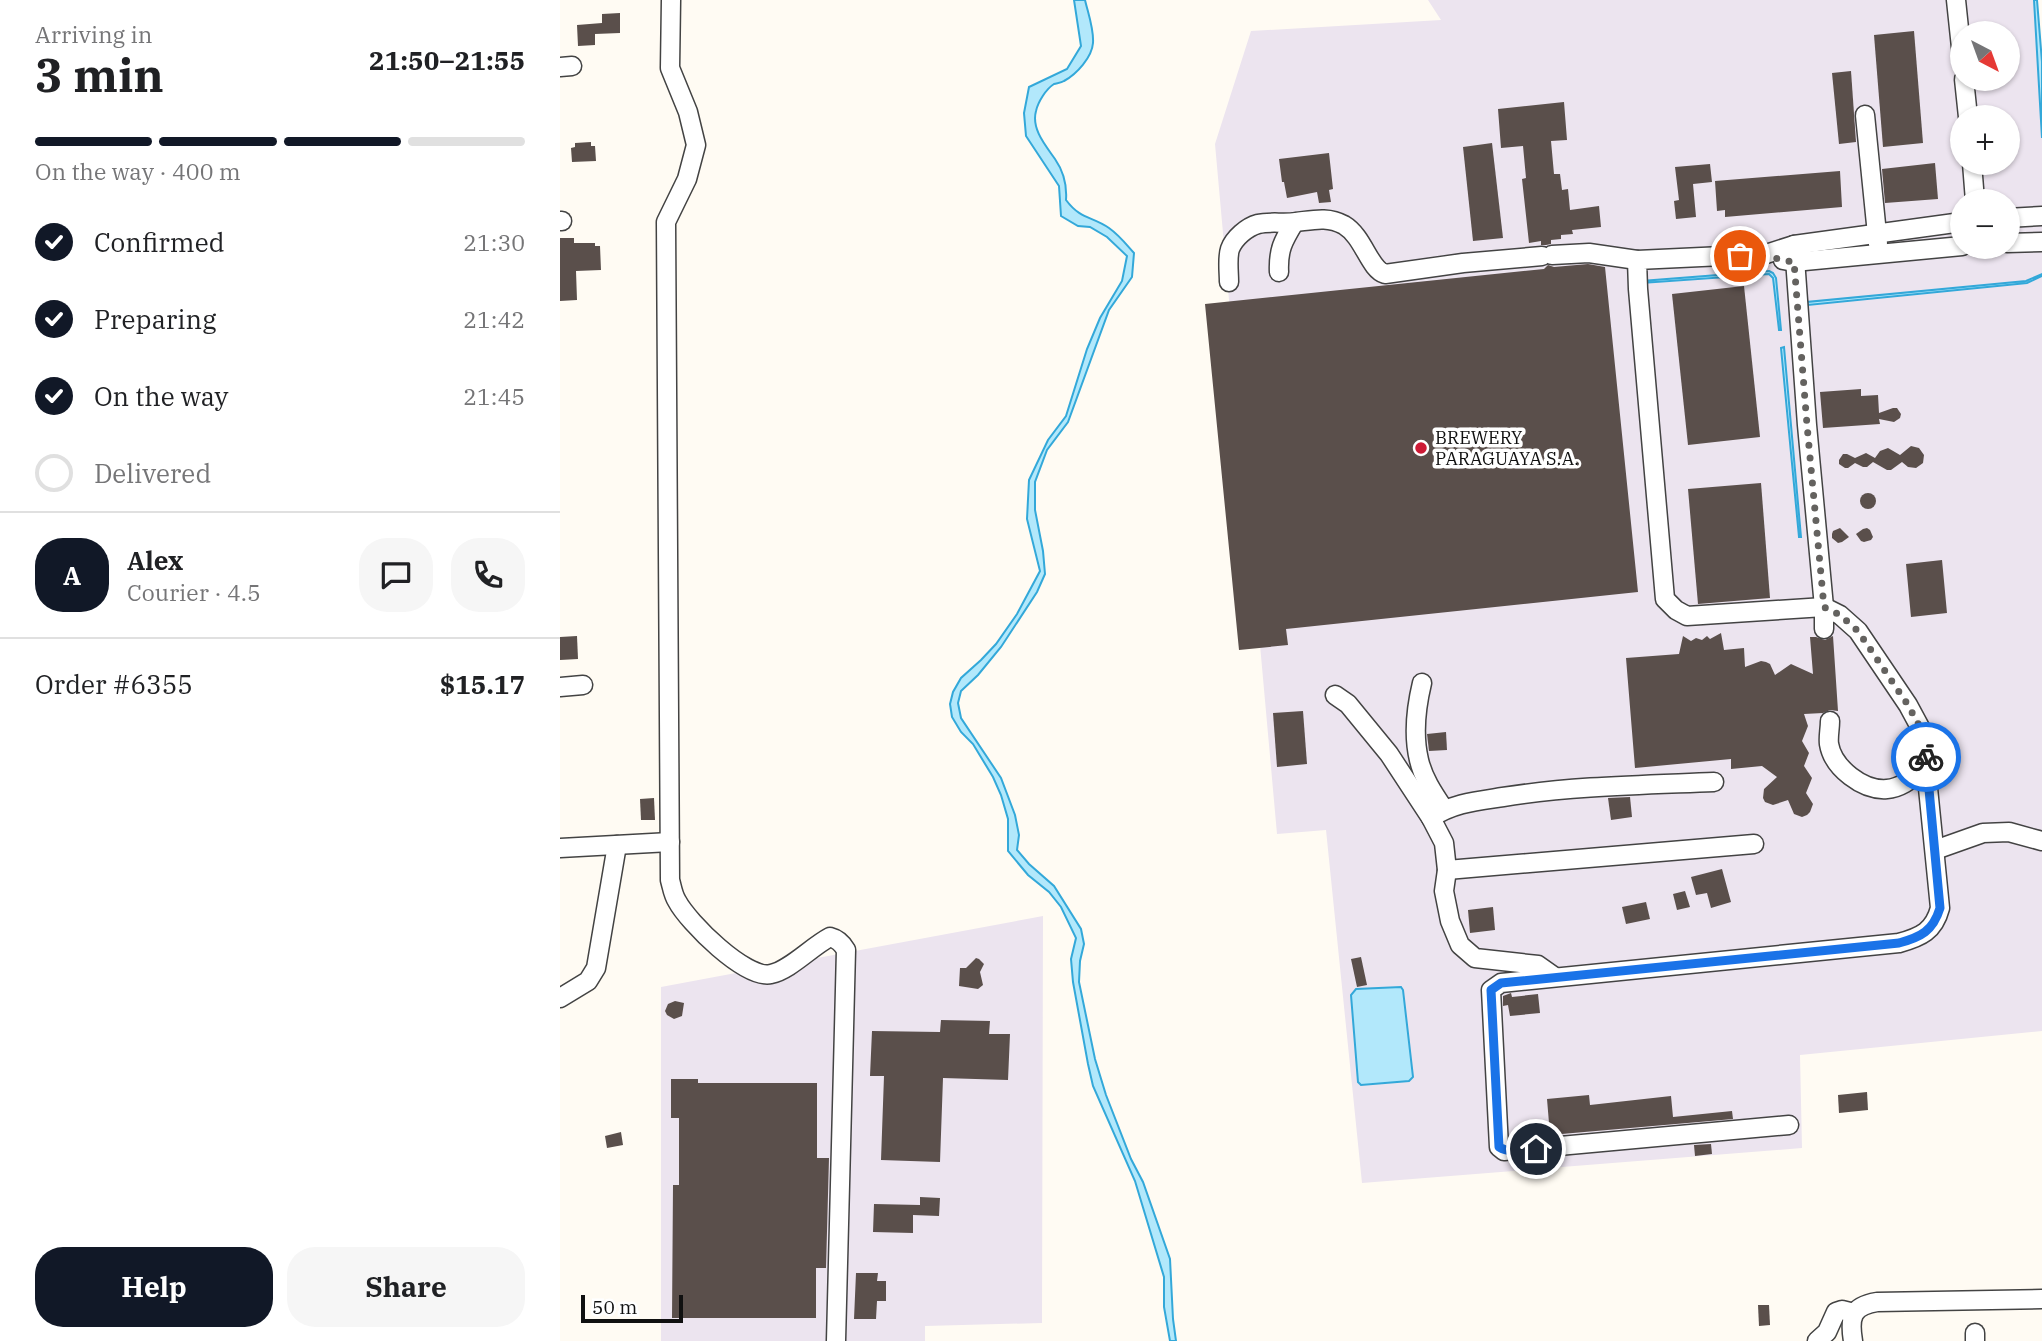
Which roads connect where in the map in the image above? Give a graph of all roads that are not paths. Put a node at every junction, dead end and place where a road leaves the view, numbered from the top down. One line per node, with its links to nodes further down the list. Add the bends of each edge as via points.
1 (671, 0): 29 (street, via 670,68 696,145 688,179 666,222)
2 (1956, 0): 3 (street)
3 (1958, 21)
4 (1865, 114): 9 (street)
5 (2042, 216): 6 (street)
6 (2020, 217)
7 (1294, 222): 15 (street, via 1324,218 1344,225 1356,235 1376,270 1385,274 1547,256 1589,254); 16 (street, via 1281,244); 17 (street, via 1259,224 1237,237 1230,250)
8 (1950, 223): 9 (street)
9 (1876, 232): 13 (street); 14 (street)
10 (2042, 242): 11 (street)
11 (2020, 243)
12 (1950, 247): 14 (street)
13 (1794, 253): 14 (street); 15 (street, via 1780,260 1766,254); 18 (street)
14 (1879, 254)
15 (1637, 260): 18 (street, via 1665,599 1687,615)
16 (1279, 272)
17 (1229, 282)
18 (1824, 607): 19 (street); 25 (street, via 1858,631 1908,705 1922,731)
19 (1824, 629)
20 (1422, 683): 27 (street, via 1416,709 1419,760)
21 (583, 685): 22 (street)
22 (560, 687)
23 (1335, 695): 27 (street, via 1348,704)
24 (1830, 721): 25 (street, via 1829,746 1844,772 1857,781 1889,790)
25 (1926, 768): 33 (street)
26 (1714, 782): 27 (street, via 1542,791 1460,804)
27 (1437, 813): 34 (street)
28 (2042, 841): 33 (street, via 2009,832 1983,833)
29 (670, 842): 31 (street); 40 (street, via 675,899 715,945 741,965 756,974 777,973 830,937 846,950)
30 (1754, 844): 34 (street)
31 (617, 845): 32 (street); 36 (street, via 596,968 588,981)
32 (560, 848)
33 (1935, 850): 35 (street, via 1940,908 1937,919 1919,937 1899,943)
34 (1447, 870): 35 (street, via 1444,891 1450,922 1466,952 1475,958 1538,965)
35 (1555, 977): 37 (street, via 1501,983 1491,990 1499,1147 1504,1151)
36 (560, 998)
37 (1789, 1125)
38 (2042, 1299): 39 (street, via 1877,1302)
39 (1854, 1313): 41 (street, via 1836,1312); 42 (street, via 1850,1326)
40 (836, 1341)
41 (1817, 1341)
42 (1853, 1341)

